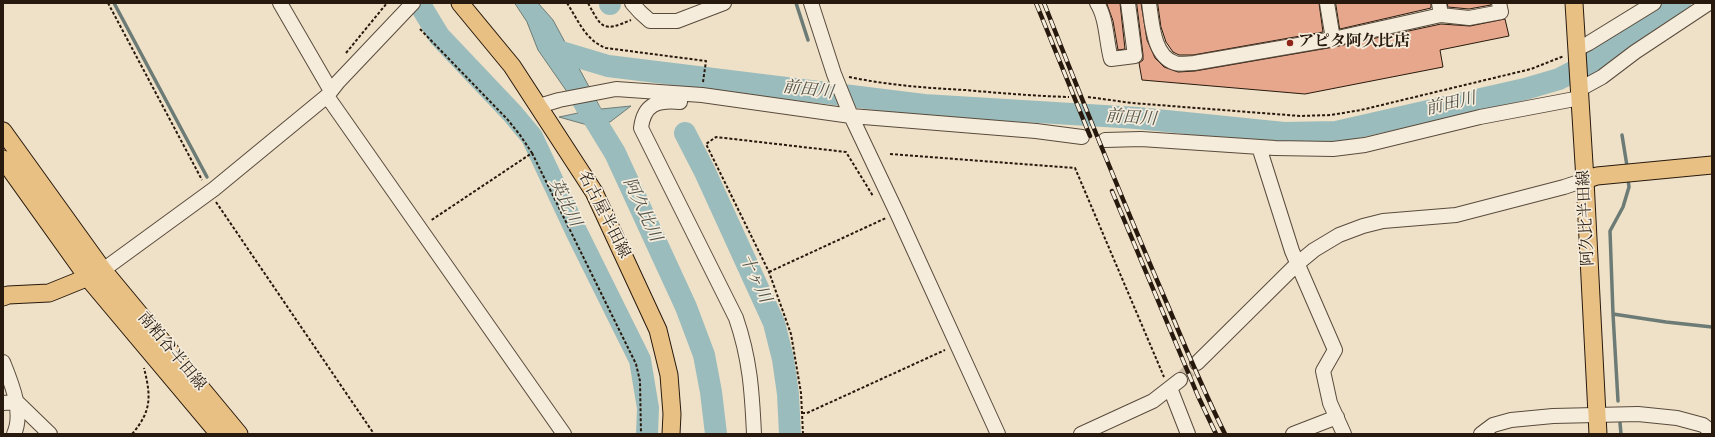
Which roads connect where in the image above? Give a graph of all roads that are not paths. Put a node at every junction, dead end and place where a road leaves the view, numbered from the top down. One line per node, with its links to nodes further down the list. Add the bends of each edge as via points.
1 (280, 3): 19 (street)
2 (460, 3): 21 (main road, 名古屋半田線, via 512,66)
3 (632, 3): 4 (street, via 650,21 677,21)
4 (724, 3)
5 (811, 3): 22 (street)
6 (1097, 3): 7 (street, via 1102,10 1111,59 1135,56)
7 (1128, 3)
8 (1149, 3): 16 (street, via 1155,39 1164,55 1176,64)
9 (1327, 3): 16 (street)
10 (1499, 3): 15 (street, via 1501,12 1469,18)
11 (1574, 3): 17 (main road, 阿久比半田線)
12 (1654, 3): 17 (street)
13 (1708, 3): 18 (street)
14 (412, 4): 19 (street)
15 (1440, 9): 16 (street)
16 (1333, 39)
17 (1577, 51): 18 (main road, 阿久比半田線)
18 (1580, 91): 26 (street, via 1365,145 1332,149); 29 (main road, 阿久比半田線)
19 (329, 94): 31 (street, via 214,189); 44 (street)
20 (702, 95): 21 (street, via 616,89); 22 (street); 46 (street, via 701,104 671,101 654,104 644,116 641,128 736,318 749,365)
21 (539, 106): 45 (main road, 名古屋半田線, via 594,192 658,330 669,375)
22 (850, 114): 24 (street); 47 (street)
23 (3, 131): 31 (main road, 南粕谷半田線)
24 (1082, 137)
25 (1105, 140): 26 (street, via 1141,139)
26 (1259, 147): 30 (street)
27 (3, 159): 32 (main road, 南粕谷半田線)
28 (1712, 165): 29 (main road, via 1597,176)
29 (1585, 180): 30 (street, via 1456,215 1383,221 1363,226 1340,235 1314,250); 37 (main road, 阿久比半田線)
30 (1297, 264): 35 (street); 38 (street, via 1335,350 1323,371)
31 (103, 270): 32 (main road); 43 (main road, 南粕谷半田線)
32 (88, 278): 33 (main road, via 49,293); 42 (main road, 南粕谷半田線)
33 (3, 297)
34 (3, 362): 36 (street, via 12,384)
35 (1197, 362)
36 (10, 403): 40 (street, via 17,429); 41 (street)
37 (1597, 415): 39 (street, via 1638,414 1677,418 1703,425); 52 (street, via 1511,420 1493,425); 53 (main road, 阿久比半田線)
38 (1336, 417): 50 (street); 51 (street)
39 (1712, 432)
40 (14, 434)
41 (50, 434)
42 (219, 434)
43 (239, 434)
44 (564, 434)
45 (671, 434)
46 (754, 434)
47 (998, 434)
48 (1082, 434): 49 (street, via 1153,401 1175,384)
49 (1188, 434)
50 (1293, 434)
51 (1344, 434)
52 (1481, 434)
53 (1598, 434)

